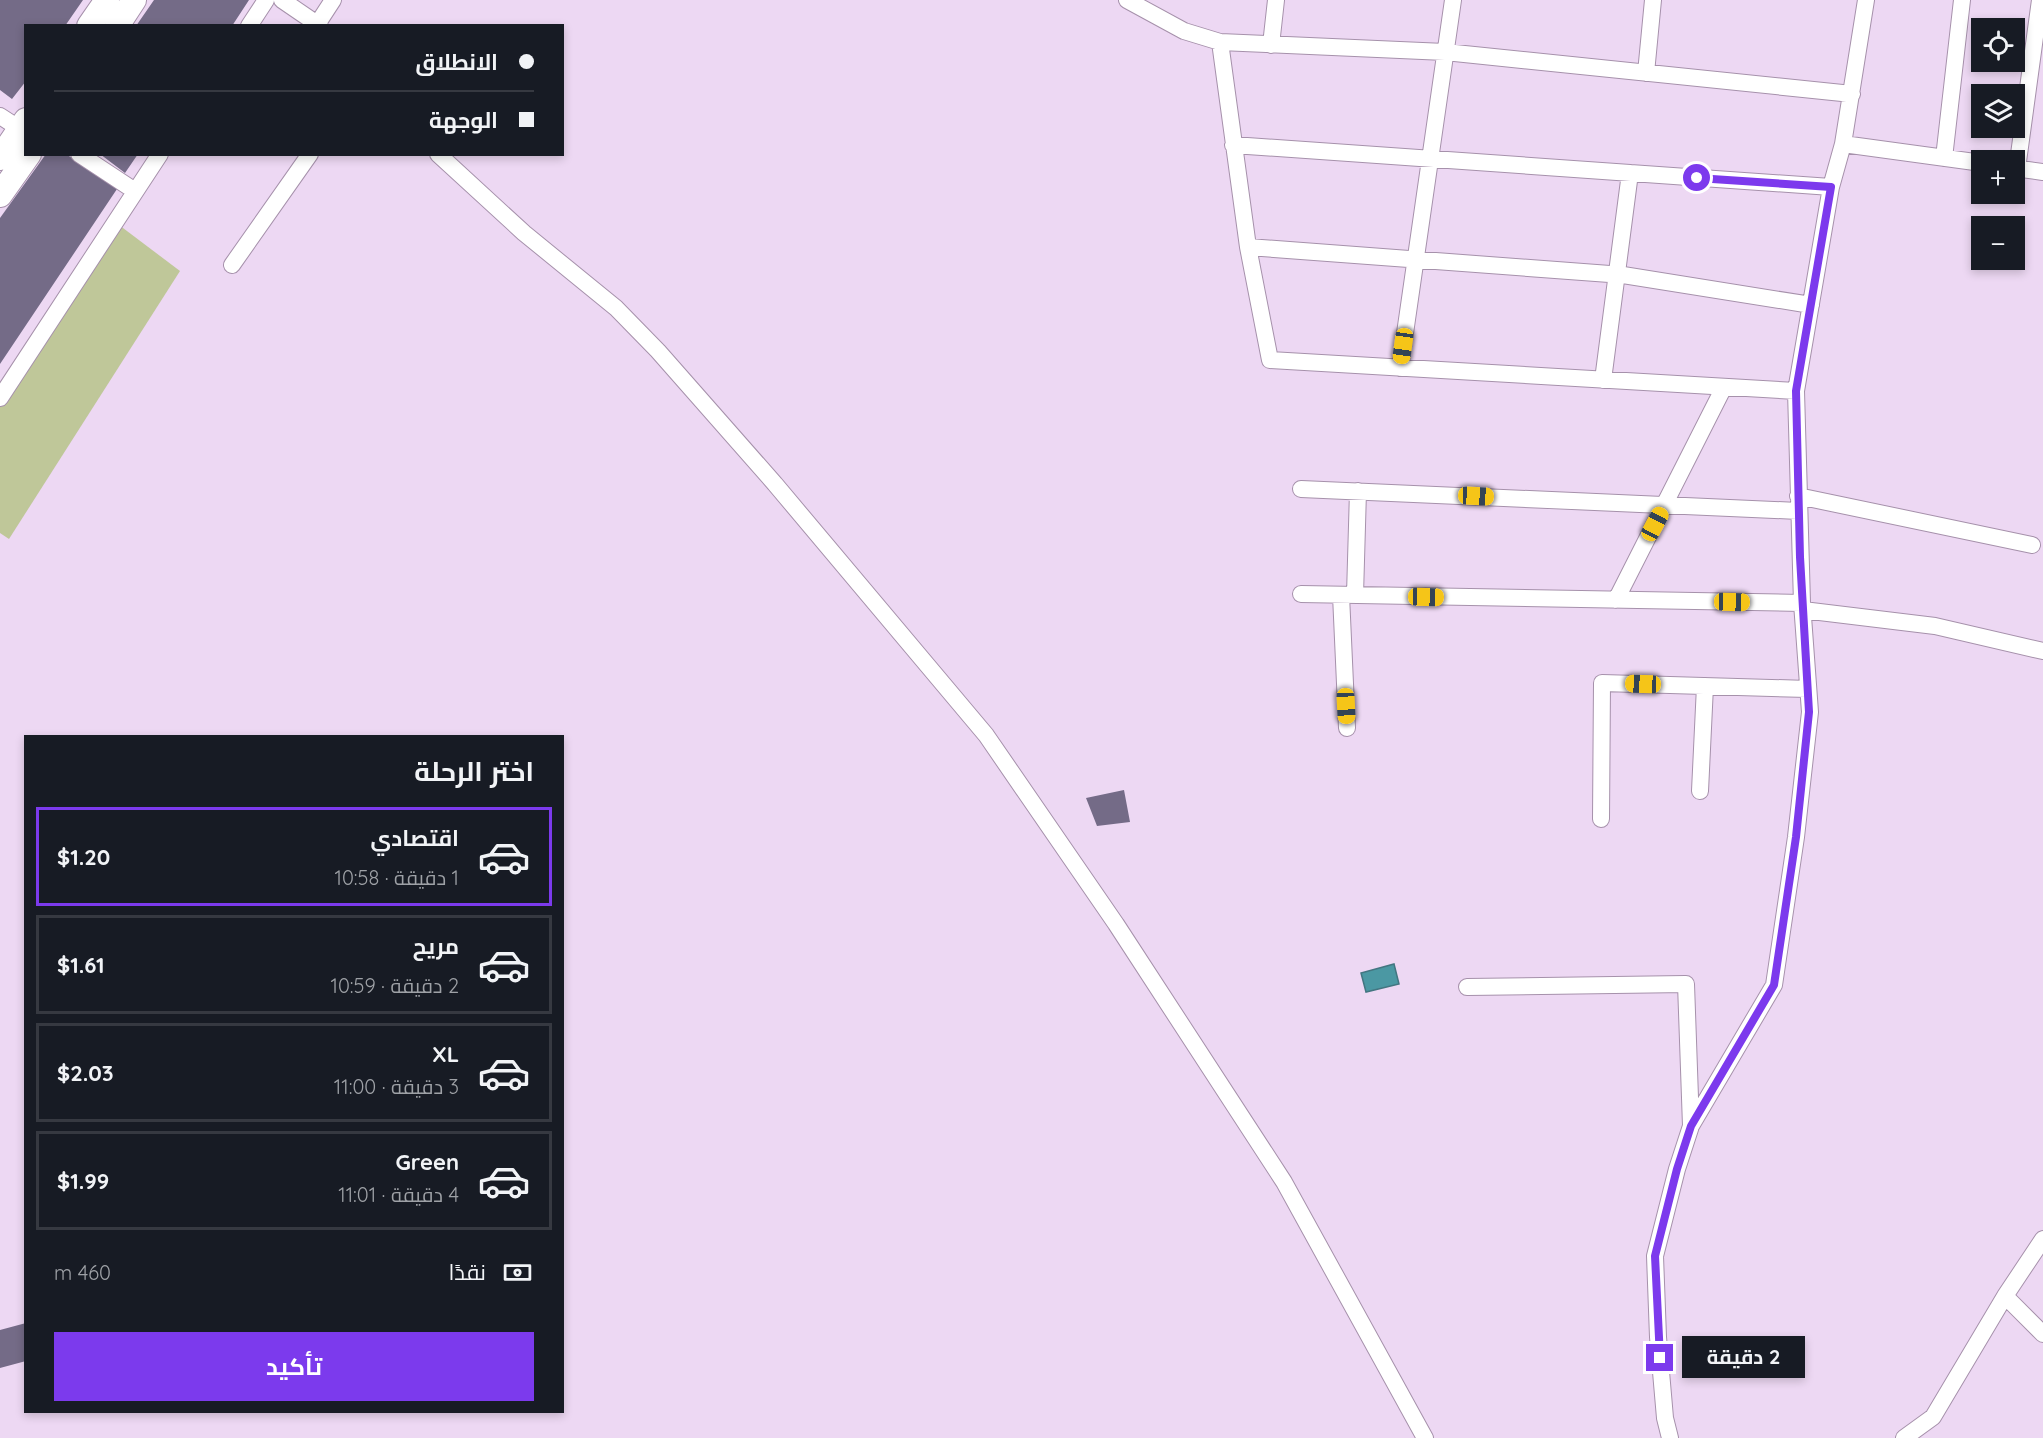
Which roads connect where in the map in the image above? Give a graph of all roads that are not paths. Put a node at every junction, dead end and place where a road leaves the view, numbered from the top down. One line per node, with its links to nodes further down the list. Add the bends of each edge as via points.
1 (107, 0): 13 (main road)
2 (134, 0): 14 (main road)
3 (266, 0): 15 (street)
4 (282, 0): 16 (street)
5 (333, 0): 16 (street)
6 (1127, 0): 17 (street, via 1184,31)
7 (1276, 0): 18 (street)
8 (1453, 0): 19 (street)
9 (1653, 0): 20 (street)
10 (1866, 0): 21 (street)
11 (1962, 0): 32 (street)
12 (2040, 0): 25 (street)
13 (90, 24)
14 (118, 24)
15 (250, 24)
16 (319, 24)
17 (1220, 42): 18 (street); 24 (street)
18 (1271, 45): 19 (street)
19 (1445, 52): 20 (street); 33 (street)
20 (1646, 73): 21 (street)
21 (1852, 94): 23 (street)
22 (18, 123): 31 (main road)
23 (1842, 144): 32 (street); 38 (street)
24 (1233, 145): 33 (street); 41 (street)
25 (2019, 150)
26 (28, 156): 40 (main road)
27 (82, 156): 39 (street)
28 (159, 156): 39 (street)
29 (308, 156): 43 (street)
30 (440, 156): 71 (street, via 524,233 616,308 658,351 986,735 1116,924 1284,1182)
31 (0, 158)
32 (1944, 158): 34 (street)
33 (1430, 159): 37 (street); 42 (street)
34 (1971, 162)
35 (2025, 169): 36 (street)
36 (2043, 172)
37 (1630, 173): 38 (street); 44 (street)
38 (1831, 187): 45 (street)
39 (135, 191): 50 (street)
40 (0, 195)
41 (1248, 247): 42 (street); 46 (street, via 1270,360)
42 (1415, 259): 44 (street); 46 (street)
43 (232, 265)
44 (1617, 274): 45 (street); 47 (street)
45 (1811, 305): 49 (street)
46 (1400, 368): 47 (street)
47 (1603, 380): 48 (street)
48 (1724, 387): 49 (street); 54 (street)
49 (1796, 391): 53 (street)
50 (0, 398)
51 (1301, 489): 52 (street)
52 (1358, 491): 54 (street); 57 (street)
53 (1798, 503): 54 (street); 55 (street); 59 (street)
54 (1665, 505): 58 (street)
55 (2032, 545)
56 (1301, 594): 57 (street)
57 (1348, 595): 58 (street); 63 (street)
58 (1616, 600): 59 (street)
59 (1802, 607): 60 (street, via 1935,626); 62 (street)
60 (2043, 651)
61 (1705, 686): 62 (street); 64 (street); 65 (street, via 1602,683)
62 (1808, 689): 67 (street, via 1796,837 1774,985)
63 (1347, 728)
64 (1700, 791)
65 (1601, 819)
66 (1467, 987): 67 (street, via 1686,984)
67 (1691, 1126): 72 (street, via 1655,1256 1658,1337)
68 (2043, 1239): 69 (street)
69 (2005, 1296): 70 (street); 73 (street, via 1933,1417)
70 (2043, 1334)
71 (1425, 1438)
72 (1670, 1438)
73 (1904, 1438)

